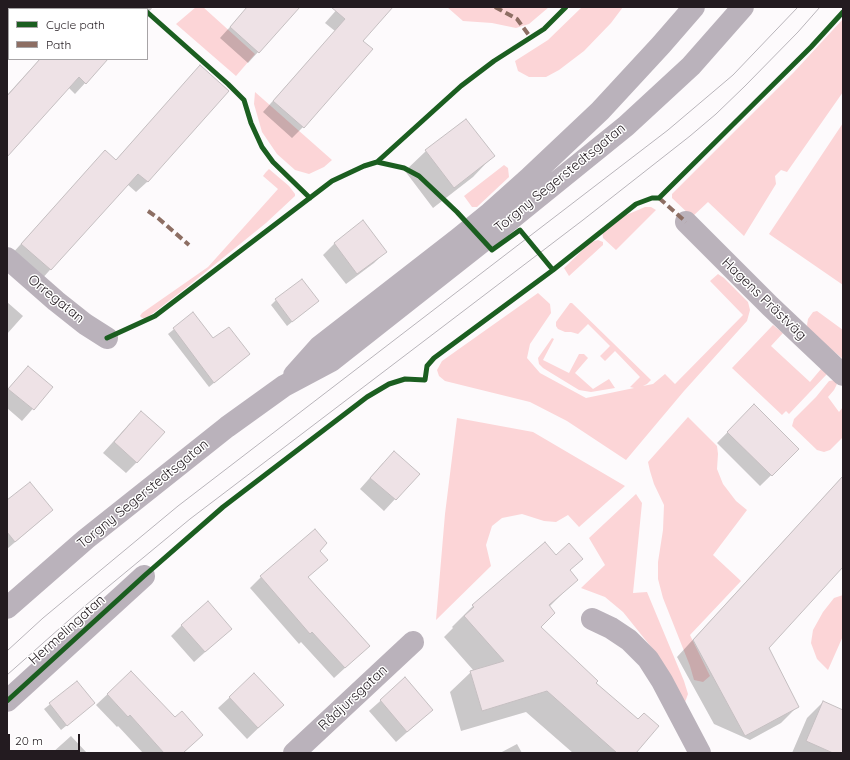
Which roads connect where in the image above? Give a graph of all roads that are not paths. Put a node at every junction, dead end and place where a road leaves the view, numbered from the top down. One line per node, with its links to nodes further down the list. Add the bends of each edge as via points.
1 (694, 7): 7 (street, Torgny Segerstedtsgatan, via 600,111 538,169 458,239 319,347)
2 (743, 7): 7 (street, Torgny Segerstedtsgatan, via 691,66 626,126 331,361)
3 (686, 222): 6 (street, Hagens Prästväg)
4 (7, 258): 5 (street, Orregatan, via 56,301)
5 (107, 338)
6 (843, 375)
7 (284, 386): 9 (street, Torgny Segerstedtsgatan, via 226,427 92,534)
8 (144, 576): 12 (street, Hermelingatan)
9 (7, 608)
10 (592, 620): 14 (street, via 629,640 648,659)
11 (413, 642): 13 (street, Rådjursgatan)
12 (7, 701)
13 (294, 753)
14 (700, 753)

